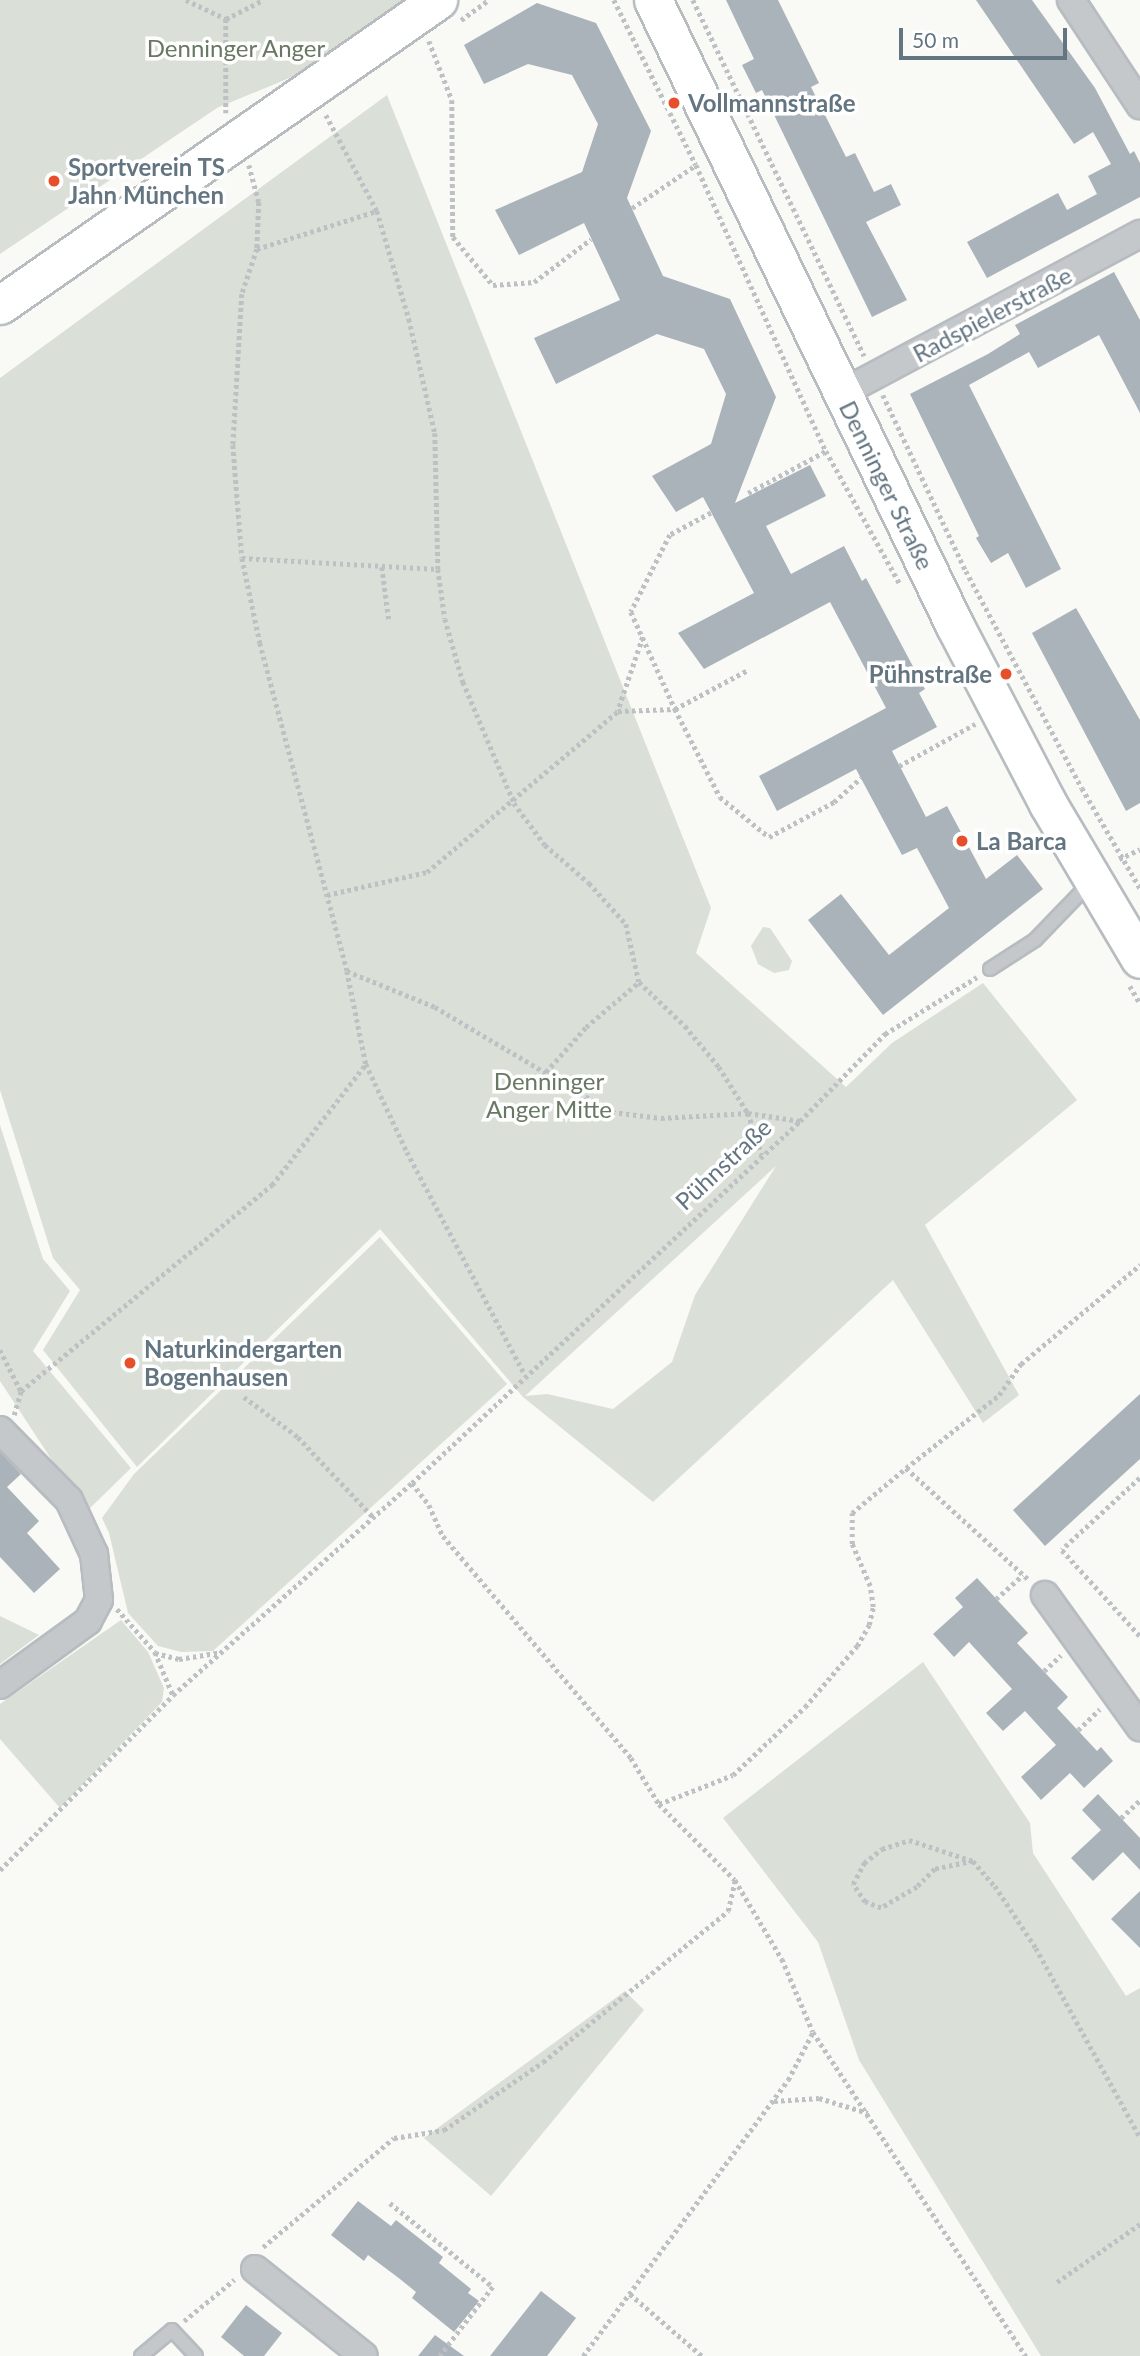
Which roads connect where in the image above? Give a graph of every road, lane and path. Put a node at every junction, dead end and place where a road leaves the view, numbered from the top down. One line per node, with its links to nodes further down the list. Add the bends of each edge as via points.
1 (186, 0): 7 (path)
2 (263, 0): 7 (path)
3 (438, 0): 11 (street)
4 (653, 0): 19 (street, Denninger Straße)
5 (693, 0): 19 (path)
6 (1071, 0): 9 (street)
7 (226, 19): 11 (path, via 226,115)
8 (429, 41): 15 (path, via 452,100 453,237 461,247 493,285 534,282)
9 (1140, 105)
10 (326, 115): 14 (path)
11 (246, 152): 17 (path, via 259,202); 18 (street)
12 (696, 165): 13 (path)
13 (632, 208)
14 (377, 211): 17 (path); 25 (path, via 409,319 435,433)
15 (591, 239)
16 (1138, 240): 19 (street, Radspielerstraße)
17 (257, 249): 23 (path, via 242,294 236,363 233,445)
18 (0, 305)
19 (858, 385): 35 (street, Denninger Straße, via 976,668); 36 (path)
20 (826, 451): 21 (path)
21 (748, 493)
22 (711, 513): 27 (path, via 670,535 631,612)
23 (242, 558): 24 (path); 37 (path)
24 (382, 567): 25 (path); 26 (path)
25 (438, 569): 34 (path, via 445,620 463,682)
26 (389, 620)
27 (643, 637): 29 (path); 30 (path)
28 (746, 671): 29 (path)
29 (675, 709): 30 (path); 33 (path, via 720,797 769,837 834,802)
30 (618, 712): 34 (path)
31 (976, 723): 32 (path)
32 (899, 766)
33 (861, 778)
34 (514, 803): 37 (path, via 427,872); 41 (path, via 545,845 589,883 626,924)
35 (1093, 880): 38 (street, Denninger Straße); 39 (lane, via 1035,940)
36 (1140, 888)
37 (326, 895): 40 (path)
38 (1140, 959)
39 (990, 969): 45 (path, Pühnstraße, via 885,1034)
40 (346, 971): 42 (path); 43 (path, via 435,1007)
41 (639, 982): 43 (path, via 586,1027); 44 (path, via 685,1026)
42 (366, 1064): 49 (path, via 401,1142); 50 (path, via 272,1185)
43 (546, 1072): 44 (path, via 611,1112 661,1118)
44 (748, 1113): 45 (path); 46 (path)
45 (800, 1121): 46 (path, Pühnstraße)
46 (762, 1155): 49 (path, Pühnstraße)
47 (1140, 1265): 53 (path, via 1021,1364 999,1395)
48 (0, 1350): 50 (path)
49 (525, 1375): 55 (path, Pühnstraße)
50 (21, 1391): 52 (path)
51 (244, 1397): 56 (path, via 298,1437)
52 (4, 1432): 60 (street, via 69,1500 94,1554)
53 (906, 1468): 57 (path); 68 (path, via 852,1513 852,1544 870,1586 873,1607 857,1646 805,1707 733,1774)
54 (1140, 1478): 61 (path, via 1062,1550)
55 (412, 1483): 56 (path, Pühnstraße); 68 (path, via 443,1536 631,1759)
56 (373, 1517): 62 (path, Pühnstraße)
57 (1023, 1575): 58 (path); 59 (path)
58 (1045, 1595): 66 (street)
59 (996, 1599)
60 (99, 1600): 63 (path, via 123,1612); 64 (street, via 88,1621)
61 (1140, 1636)
62 (228, 1650): 63 (path, via 193,1658); 65 (path, Pühnstraße)
63 (155, 1652): 65 (path)
64 (0, 1685)
65 (173, 1695): 71 (path, Pühnstraße)
66 (1140, 1727)
67 (1140, 1800): 69 (path)
68 (659, 1804): 72 (path)
69 (1121, 1818)
70 (973, 1861): 70 (path, via 909,1840 882,1849 864,1863 853,1884 865,1902 881,1908 917,1887 935,1869); 76 (path, via 1036,1948)
71 (0, 1870)
72 (735, 1880): 73 (path, via 782,1959); 79 (path, via 728,1911 543,2062 444,2130 394,2138 264,2243)
73 (813, 2032): 74 (path); 75 (path)
74 (774, 2101): 75 (path, via 819,2098); 81 (path)
75 (870, 2113): 89 (path)
76 (1140, 2137)
77 (390, 2203): 86 (path, via 493,2287)
78 (1140, 2224): 80 (path)
79 (256, 2269): 82 (path, via 237,2278); 85 (street)
80 (1057, 2283)
81 (630, 2294): 87 (path); 88 (path)
82 (172, 2330): 83 (lane); 84 (lane)
83 (141, 2356)
84 (196, 2356)
85 (364, 2356)
86 (440, 2356)
87 (583, 2356)
88 (702, 2356)
89 (1026, 2356)

